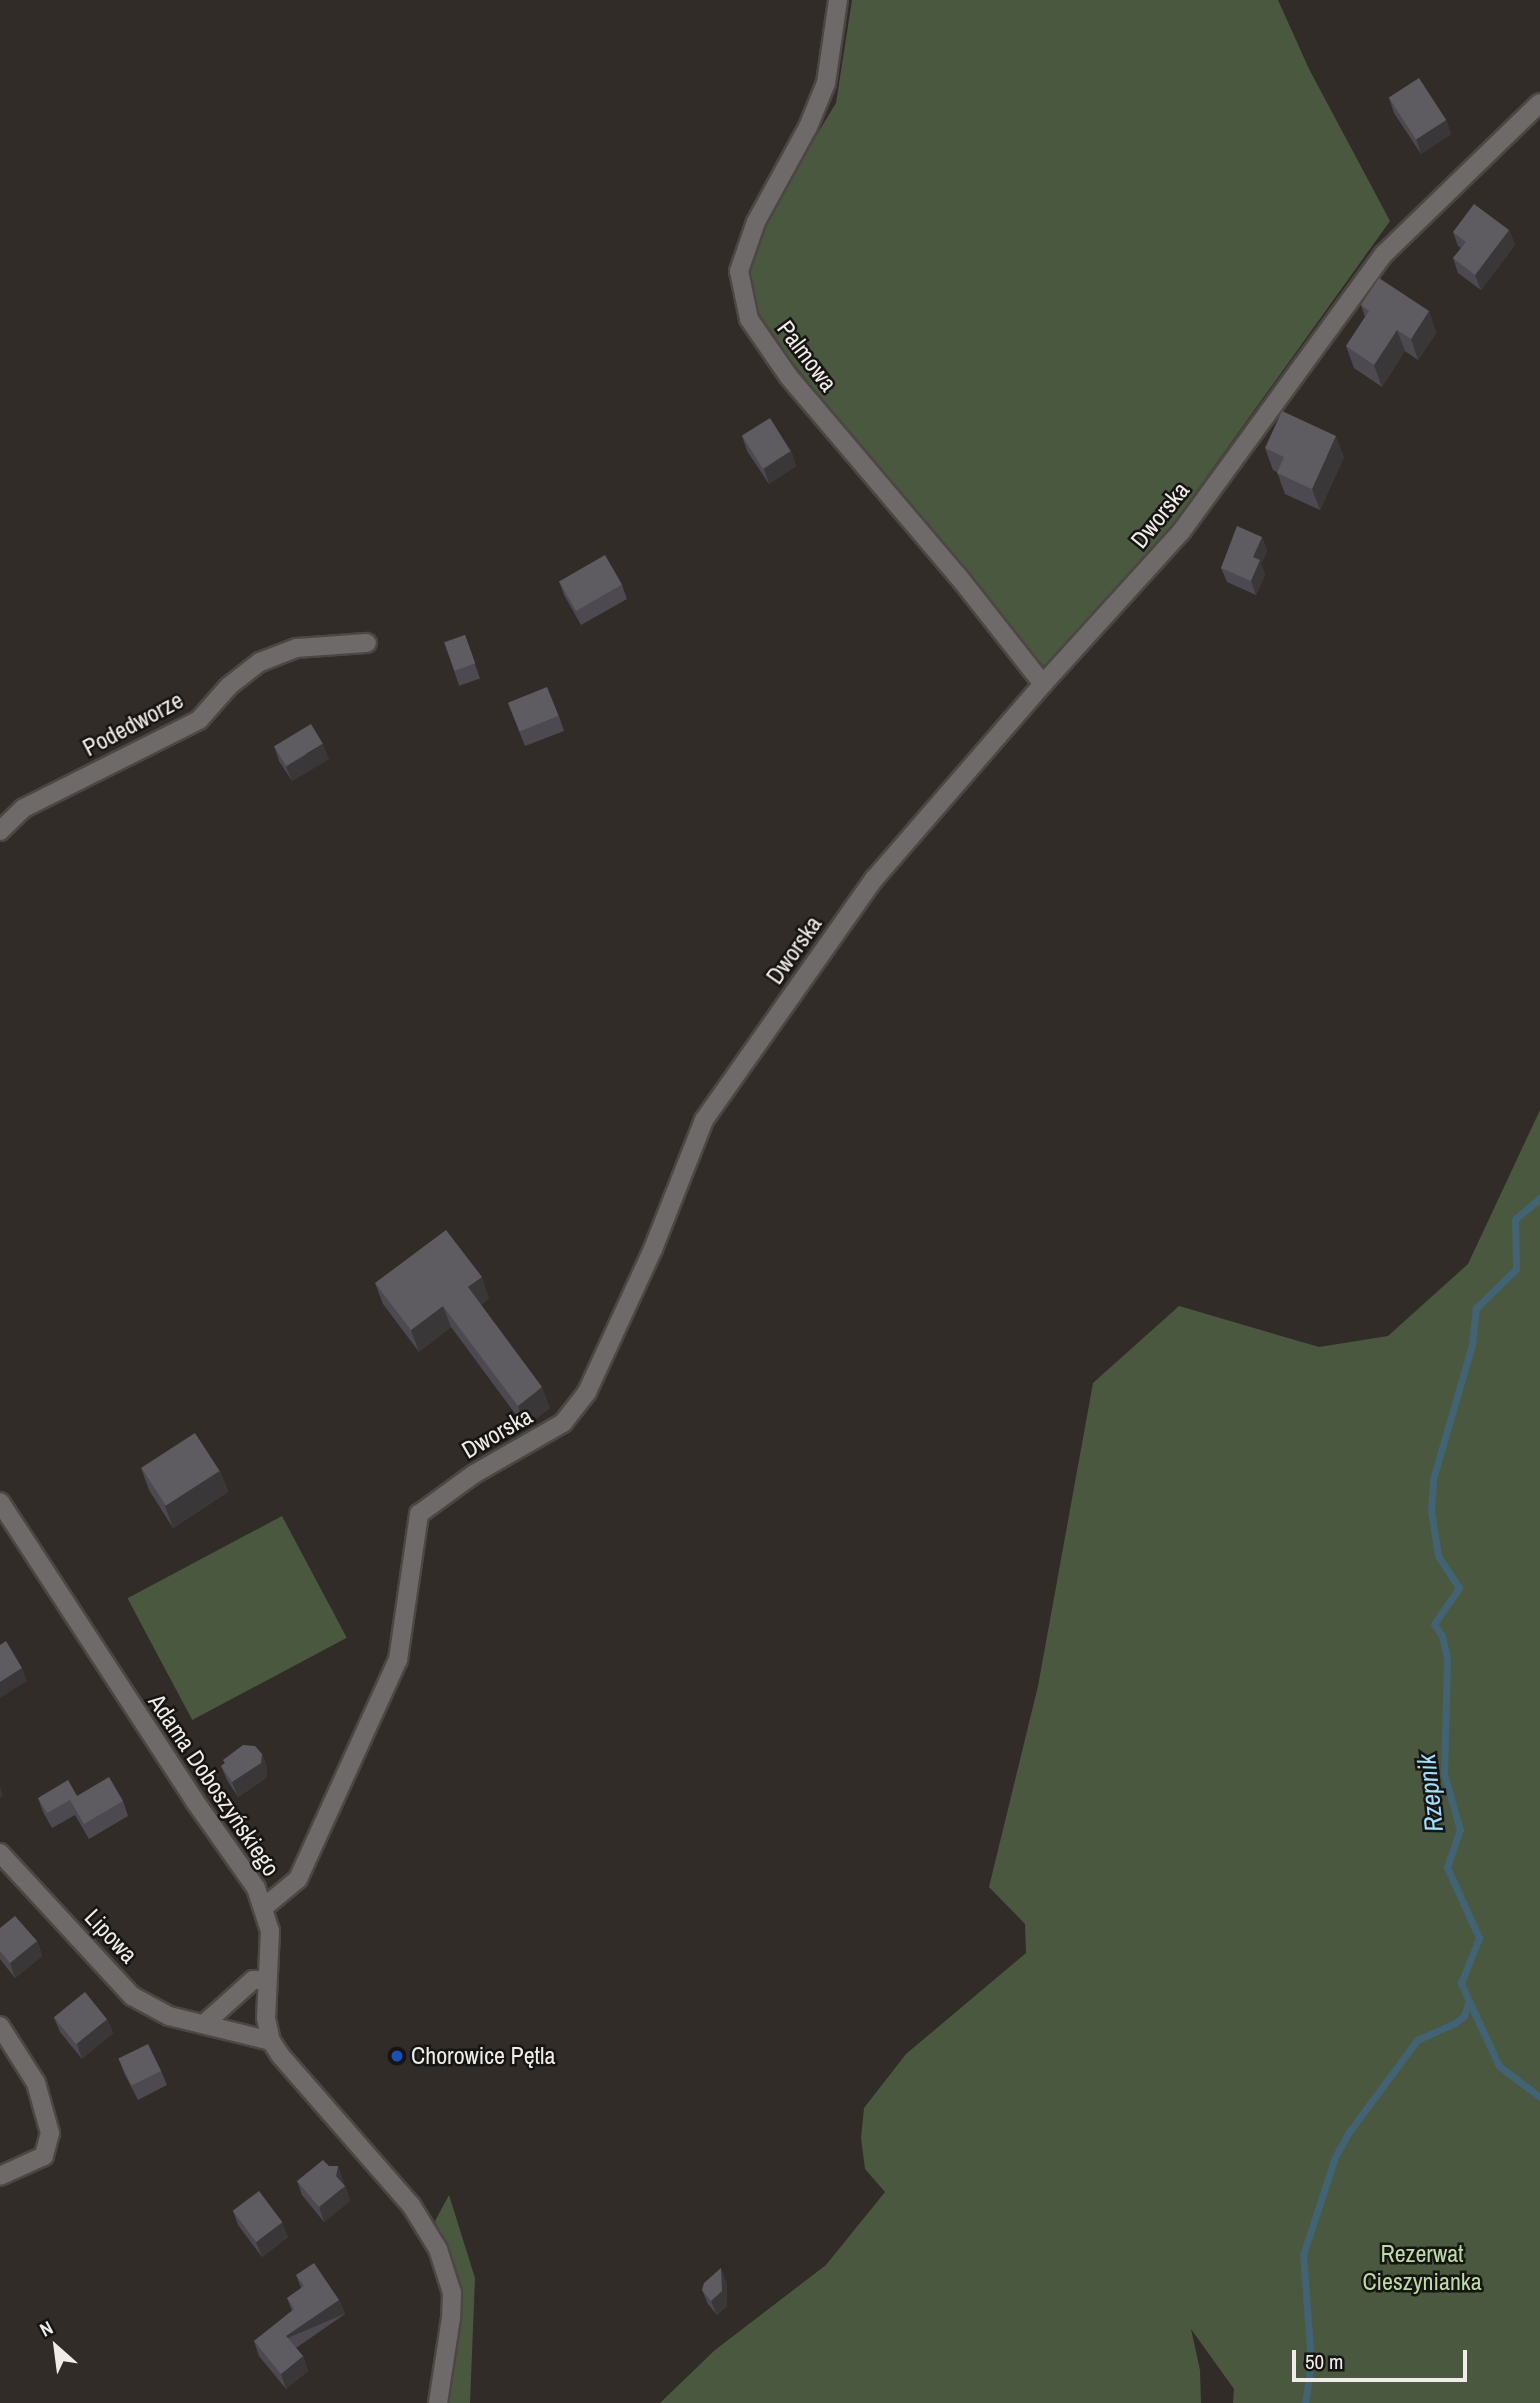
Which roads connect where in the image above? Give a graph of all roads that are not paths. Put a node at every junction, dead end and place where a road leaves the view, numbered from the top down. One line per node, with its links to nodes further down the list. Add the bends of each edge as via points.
1 (838, 0): 4 (street, Palmowa, via 826,83 808,127 756,222 739,271 749,319 789,377)
2 (1540, 103): 4 (street, Dworska, via 1384,254 1181,532)
3 (367, 643): 5 (street, Podedworze, via 298,648 260,662 229,686 199,720 24,808)
4 (1043, 684): 8 (street, Dworska, via 875,878 704,1120 653,1249 587,1392 564,1423 474,1474 419,1514 398,1660 298,1879)
5 (0, 831)
6 (0, 1502): 8 (street, Adama Doboszyńskiego, via 186,1789 256,1888)
7 (0, 1853): 10 (street, Lipowa, via 132,1996 169,2016)
8 (263, 1908): 9 (street, Adama Doboszyńskiego, via 270,1931)
9 (266, 1980): 10 (street, via 253,1980); 12 (street, Adama Doboszyńskiego)
10 (204, 2024): 12 (street, Lipowa)
11 (0, 2026): 13 (street, via 36,2083 50,2133 44,2156)
12 (271, 2040): 14 (street, Adama Doboszyńskiego, via 411,2205 438,2249 452,2293)
13 (0, 2176)
14 (438, 2403)

